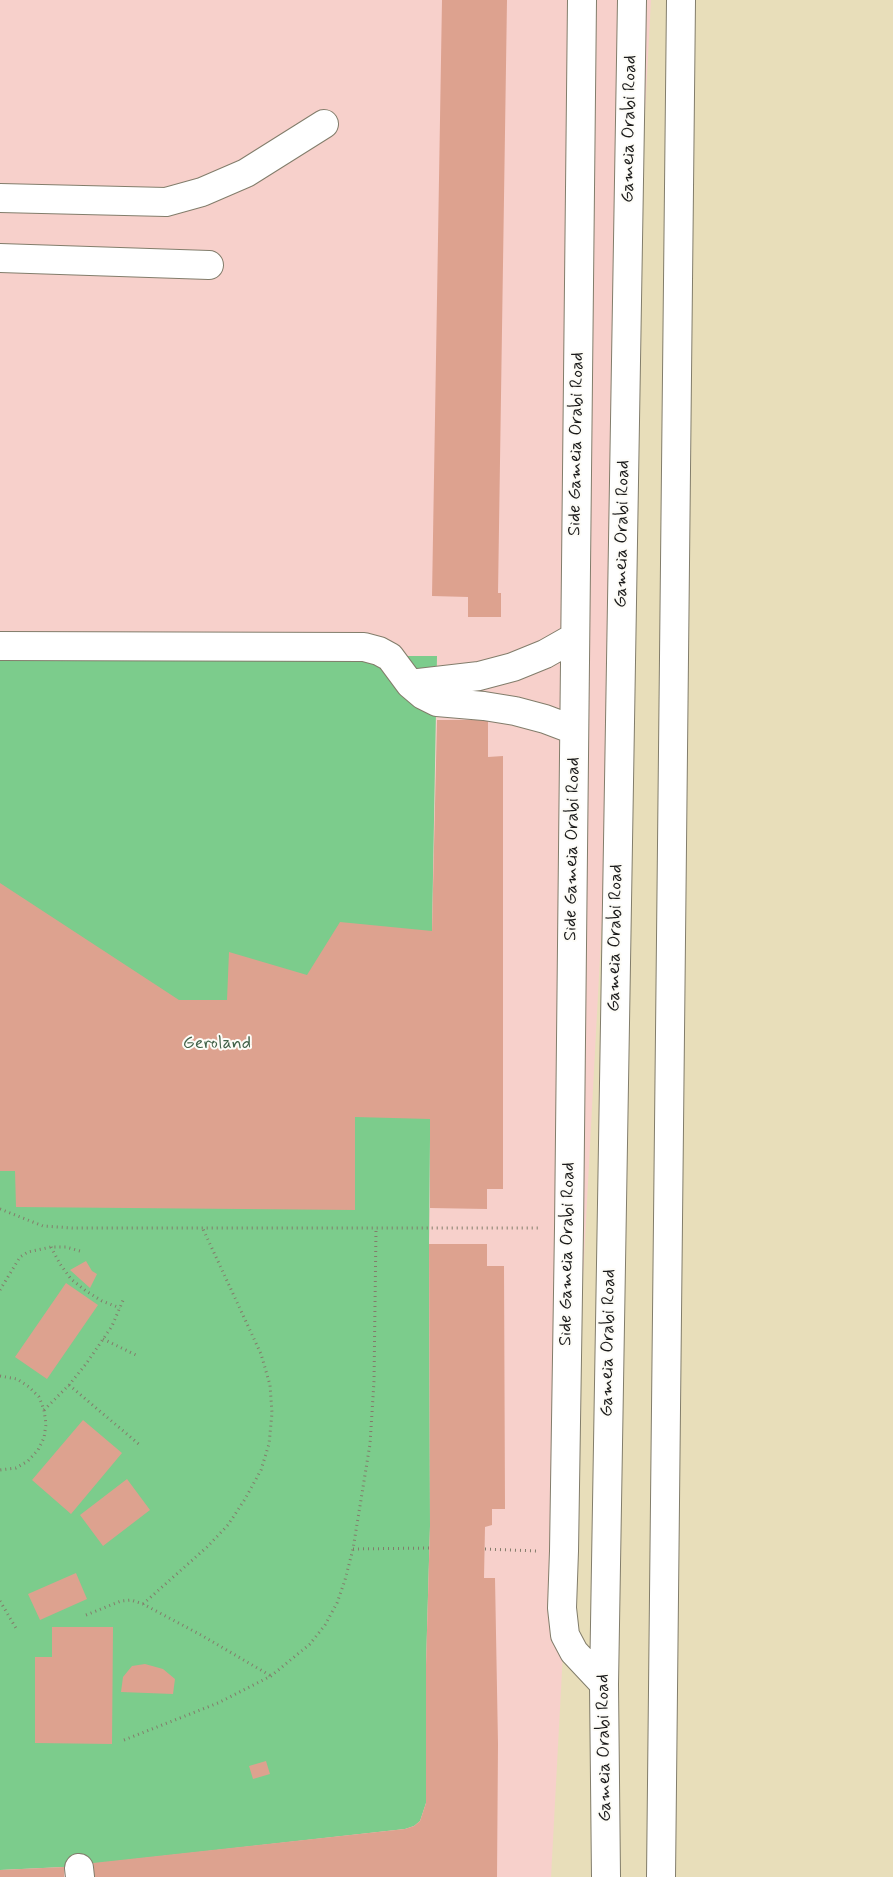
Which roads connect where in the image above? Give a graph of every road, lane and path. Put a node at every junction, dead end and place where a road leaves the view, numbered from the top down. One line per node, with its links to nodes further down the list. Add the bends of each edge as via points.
1 (582, 0): 8 (street, Side Gameia Orabi Road)
2 (632, 0): 37 (street, Gameia Orabi Road)
3 (681, 0): 40 (street)
4 (324, 124): 5 (street, via 246,173 202,192 166,202)
5 (0, 198)
6 (0, 258): 7 (street)
7 (209, 265)
8 (575, 637): 10 (street, via 513,667 479,676); 11 (street, Side Gameia Orabi Road)
9 (0, 646): 10 (street, via 364,647 390,657)
10 (410, 684): 11 (street, via 437,702 515,711)
11 (574, 730): 13 (street, Side Gameia Orabi Road)
12 (0, 1209): 14 (path, via 56,1228)
13 (569, 1228): 15 (path); 31 (street, Side Gameia Orabi Road)
14 (203, 1229): 15 (path); 33 (path, via 261,1354 270,1385 269,1444 261,1470 228,1525)
15 (376, 1229): 29 (path, via 373,1416)
16 (51, 1247): 17 (path); 18 (path, via 20,1257); 20 (path, via 71,1279 102,1301)
17 (80, 1251)
18 (0, 1290)
19 (124, 1298): 20 (path)
20 (120, 1308): 21 (path)
21 (104, 1339): 22 (path); 24 (path)
22 (138, 1356)
23 (0, 1376): 25 (path, via 17,1379 29,1387 39,1397)
24 (69, 1385): 25 (path); 26 (path)
25 (44, 1410): 27 (path, via 44,1438 38,1450 16,1468)
26 (141, 1446)
27 (0, 1470)
28 (429, 1548): 29 (path)
29 (353, 1549): 36 (path, via 346,1580 325,1625 310,1644)
30 (485, 1550): 31 (path)
31 (564, 1551): 37 (street, Side Gameia Orabi Road, via 562,1608 565,1635 574,1652)
32 (0, 1601): 35 (path)
33 (143, 1604): 34 (path, via 121,1601); 36 (path)
34 (86, 1615)
35 (17, 1630)
36 (271, 1676): 38 (path, via 218,1703)
37 (604, 1684): 39 (street, Gameia Orabi Road)
38 (124, 1740)
39 (606, 1877)
40 (661, 1877)

